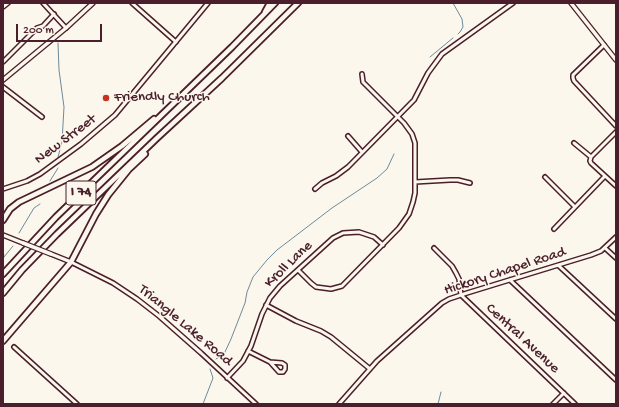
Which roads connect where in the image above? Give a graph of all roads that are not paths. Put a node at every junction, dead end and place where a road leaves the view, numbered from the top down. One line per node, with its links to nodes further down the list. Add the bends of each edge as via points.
1 (8, 3): 12 (street)
2 (42, 3): 13 (street)
3 (93, 3): 16 (main road)
4 (132, 3): 17 (street)
5 (208, 3): 17 (street, New Street)
6 (270, 3): 14 (highway)
7 (275, 3): 14 (highway, I 74)
8 (294, 3): 15 (highway, I 74)
9 (298, 3): 15 (highway)
10 (513, 3): 26 (street, via 442,54 428,73 414,100)
11 (571, 3): 18 (main road)
12 (3, 7)
13 (54, 14): 16 (street); 20 (street)
14 (263, 15): 24 (highway, I 74)
15 (282, 18): 30 (highway, I 74)
16 (66, 28): 22 (main road)
17 (176, 42): 39 (street, New Street, via 127,103 98,131 40,174)
18 (604, 45): 19 (main road); 27 (street, via 573,75 573,78)
19 (616, 60)
20 (4, 61)
21 (362, 74): 26 (street, via 363,82)
22 (3, 80)
23 (3, 87): 25 (street)
24 (161, 116): 42 (highway, via 92,167 19,202 10,209); 54 (highway, I 74, via 46,227)
25 (42, 117)
26 (398, 117): 32 (street); 36 (street, via 412,134 415,143)
27 (616, 126)
28 (616, 132): 33 (street)
29 (348, 136): 32 (street)
30 (157, 138): 50 (highway, via 108,195); 52 (highway, I 74, via 61,229)
31 (574, 143): 33 (street)
32 (362, 152): 40 (street, via 342,171)
33 (591, 157): 34 (street, via 591,163)
34 (605, 176): 38 (street); 41 (street)
35 (545, 177): 41 (street)
36 (415, 182): 37 (street, via 458,180); 46 (street, via 409,214)
37 (470, 183)
38 (616, 186)
39 (3, 189)
40 (315, 189)
41 (575, 207): 43 (street)
42 (3, 220)
43 (554, 229)
44 (3, 235): 50 (main road, Triangle Lake Road, bridge)
45 (616, 238): 48 (street, Hickory Chapel Road)
46 (383, 244): 53 (street, Kroll Lane, via 364,233 343,233 333,238); 53 (street, via 342,286 336,288 316,287)
47 (434, 248): 57 (street, via 452,266 459,279)
48 (605, 248): 49 (street); 51 (street, Hickory Chapel Road)
49 (616, 258)
50 (71, 262): 61 (highway); 66 (street, Triangle Lake Road, via 113,283 137,299 179,333)
51 (559, 266): 55 (street, Hickory Chapel Road); 60 (street)
52 (22, 270): 56 (highway, I 74); 58 (highway)
53 (298, 270): 59 (street, Kroll Lane, via 280,286)
54 (3, 274)
55 (510, 280): 57 (street, Hickory Chapel Road); 67 (street)
56 (3, 293)
57 (461, 295): 65 (street, Hickory Chapel Road, via 436,307); 68 (street, Central Avenue)
58 (3, 297)
59 (266, 305): 63 (street, Kroll Lane); 65 (street, via 331,337)
60 (616, 319)
61 (3, 341)
62 (14, 347): 69 (street)
63 (248, 351): 64 (street); 66 (street, Kroll Lane)
64 (270, 362): 64 (street, via 282,363 286,367 284,371 277,371)
65 (370, 369): 71 (street, Hickory Chapel Road)
66 (227, 378): 70 (street, Triangle Lake Road)
67 (616, 380)
68 (564, 393): 72 (street); 73 (street, Central Avenue)
69 (78, 404)
70 (256, 404)
71 (339, 404)
72 (553, 404)
73 (575, 404)

